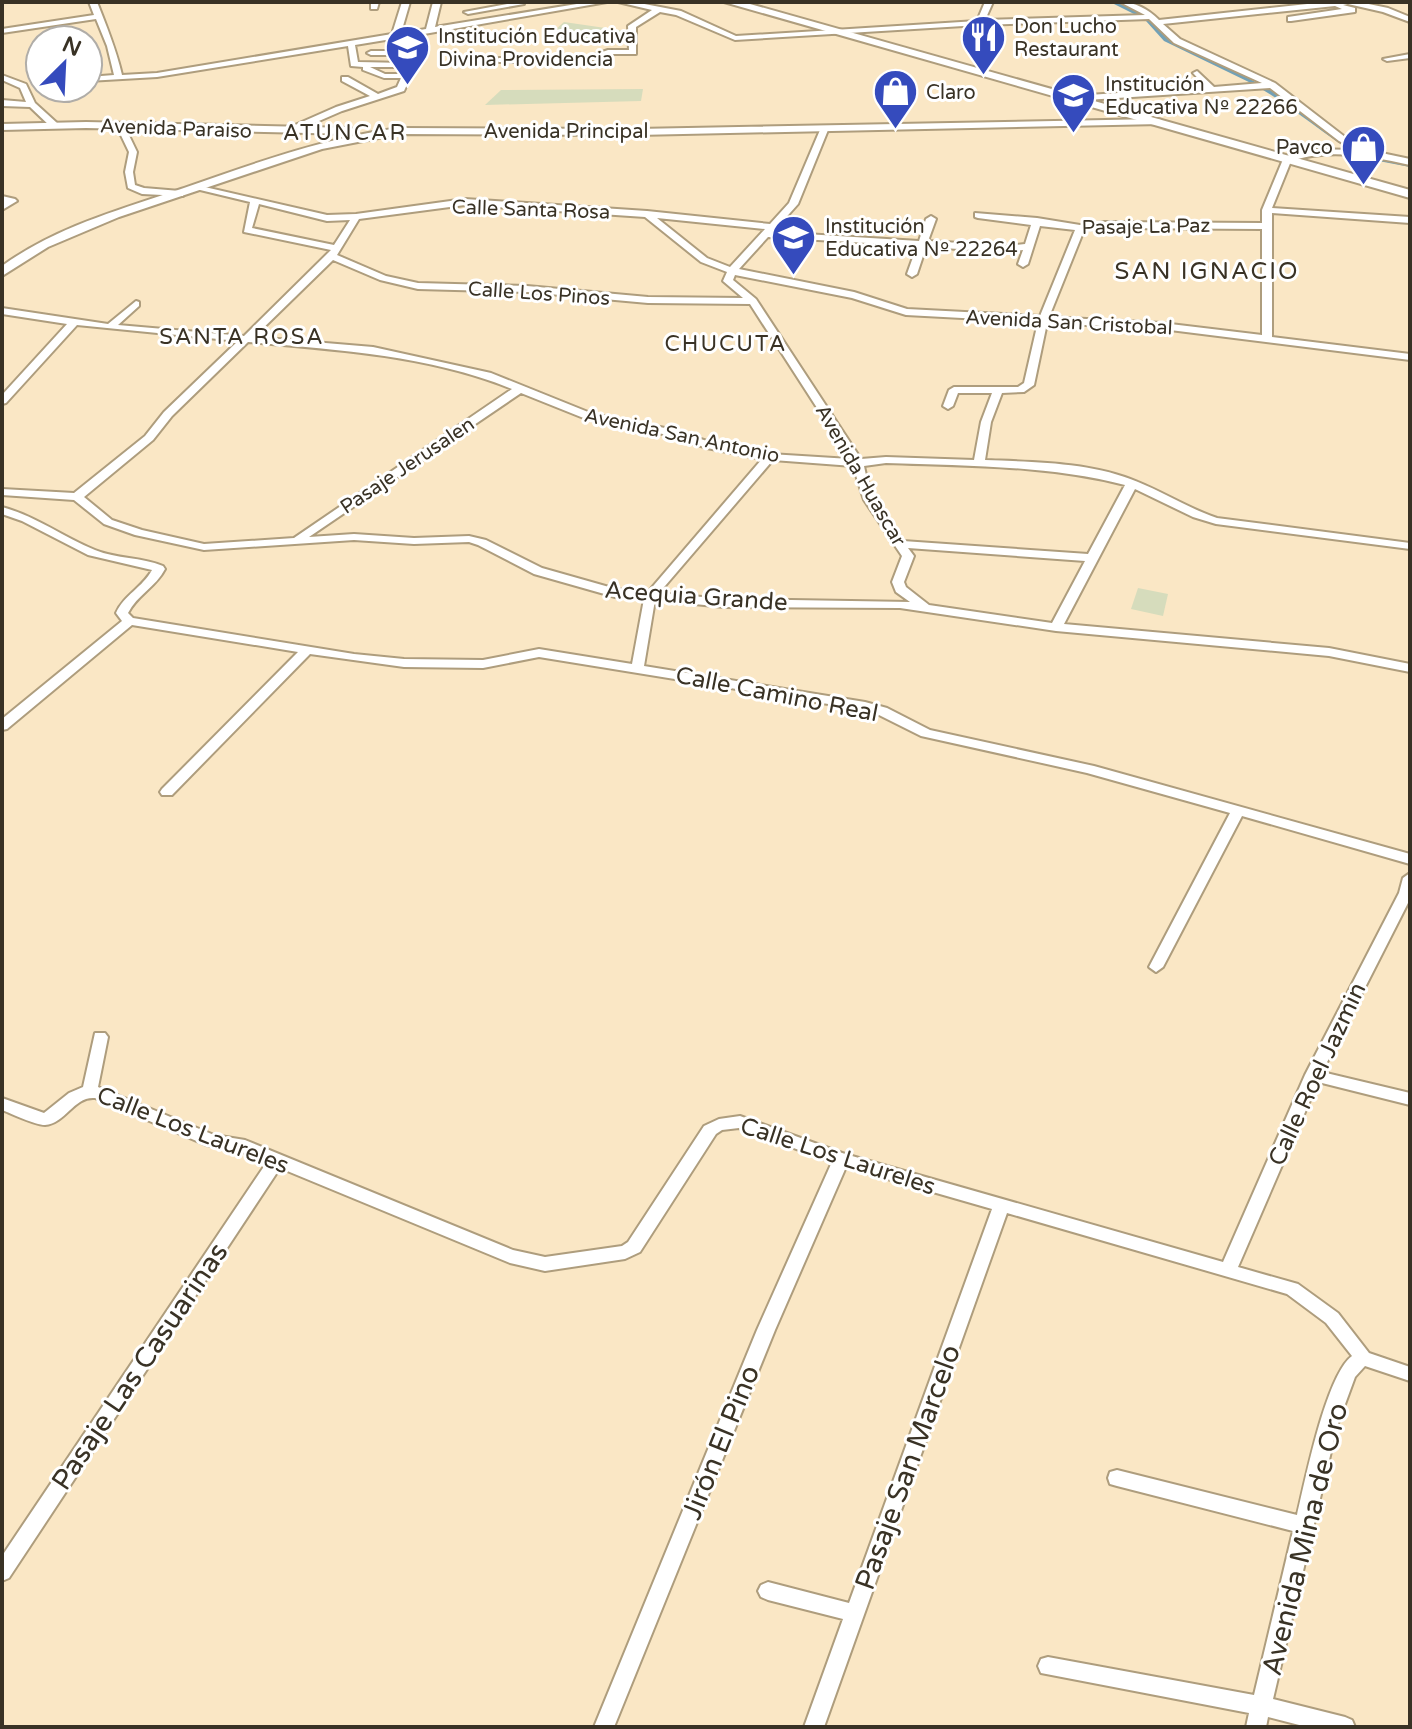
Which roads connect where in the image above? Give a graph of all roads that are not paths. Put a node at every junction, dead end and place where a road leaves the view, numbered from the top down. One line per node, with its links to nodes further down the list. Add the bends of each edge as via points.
1 (93, 2): 16 (street)
2 (406, 2): 26 (street)
3 (437, 2): 23 (street)
4 (603, 2): 22 (street)
5 (622, 2): 13 (street)
6 (989, 2): 21 (street)
7 (1124, 2): 18 (street)
8 (1248, 2): 14 (street)
9 (740, 3): 25 (highway)
10 (520, 4): 12 (street)
11 (1329, 4): 14 (street); 17 (street, via 1352,10); 19 (street, via 1348,2)
12 (469, 7): 22 (street)
13 (659, 9): 25 (street, via 735,38); 34 (street, via 632,26 633,52 608,52 590,60)
14 (1279, 10): 15 (street)
15 (1253, 13): 18 (street); 20 (street)
16 (100, 16): 24 (street); 38 (street)
17 (1291, 19)
18 (1155, 20): 21 (street); 43 (street, via 1177,41)
19 (1410, 20)
20 (1274, 22)
21 (980, 23): 25 (street)
22 (464, 24): 23 (street)
23 (425, 30): 26 (street); 28 (street)
24 (2, 31)
25 (833, 31): 46 (highway)
26 (396, 35): 38 (street, via 157,75)
27 (376, 42): 28 (street)
28 (417, 42): 31 (street)
29 (352, 46): 36 (street, via 353,63)
30 (371, 53): 31 (street)
31 (414, 53): 35 (street)
32 (1410, 56): 33 (street)
33 (1387, 59)
34 (499, 60)
35 (410, 65): 36 (street); 39 (street)
36 (362, 66): 39 (street, via 380,75)
37 (1197, 73): 44 (street)
38 (118, 76): 41 (street)
39 (407, 76): 45 (street, via 401,89)
40 (2, 77): 48 (street, via 28,86)
41 (104, 77)
42 (345, 79): 45 (street)
43 (1272, 85): 44 (street); 56 (street, via 1342,139)
44 (1212, 89): 46 (street)
45 (378, 97): 54 (street)
46 (1074, 99): 49 (highway)
47 (2, 103): 48 (street)
48 (32, 105): 50 (street)
49 (1157, 122): 53 (main road, Avenida Principal); 57 (highway)
50 (54, 125): 51 (main road, Avenida Paraiso); 52 (main road, Avenida Paraiso)
51 (2, 127)
52 (121, 127): 54 (main road, Avenida Paraiso); 60 (street, via 133,152 131,186)
53 (824, 130): 55 (main road, Avenida Principal); 74 (street, via 798,194)
54 (289, 131): 55 (main road, Avenida Paraiso)
55 (345, 134): 59 (main road, Avenida Principal)
56 (1369, 153): 57 (street, via 1308,152); 58 (street)
57 (1287, 159): 61 (highway); 65 (street)
58 (1410, 162)
59 (199, 187): 60 (main road, Avenida Principal); 63 (street, Calle Santa Rosa)
60 (180, 194): 78 (main road, Avenida Principal, via 65,234)
61 (1410, 194)
62 (2, 199): 64 (street, via 12,201)
63 (255, 201): 68 (street, Calle Santa Rosa, via 327,218); 77 (street, Calle Los Pinos, via 247,230)
64 (2, 207)
65 (1267, 210): 70 (street); 72 (street)
66 (647, 214): 68 (street, Calle Santa Rosa, via 465,202); 74 (street, Calle Santa Rosa); 80 (street, via 704,260)
67 (978, 215): 71 (street, Pasaje La Paz)
68 (356, 217): 77 (street)
69 (931, 219): 75 (street)
70 (1410, 220)
71 (1037, 221): 73 (street, Pasaje La Paz); 76 (street)
72 (1266, 226): 73 (street, Pasaje La Paz); 89 (street)
73 (1080, 228): 86 (street)
74 (768, 230): 75 (street, Calle Santa Rosa); 80 (street)
75 (924, 243): 76 (street, Calle Santa Rosa); 82 (street)
76 (1027, 247): 79 (street)
77 (334, 252): 83 (street, Calle Los Pinos, via 383,278 418,286); 90 (street)
78 (7, 263): 81 (main road, Avenida Principal)
79 (1023, 264)
80 (732, 271): 83 (street, Avenida Huascar, via 728,281); 86 (street, Avenida San Cristobal, via 854,295 898,310)
81 (2, 272)
82 (912, 274)
83 (753, 301): 97 (street, Avenida Huascar)
84 (136, 304): 88 (street)
85 (2, 311): 87 (street, Avenida San Antonio)
86 (1043, 320): 89 (street, Avenida San Cristobal); 93 (street, via 1029,385)
87 (73, 323): 88 (street, Avenida San Antonio); 94 (street)
88 (110, 327): 90 (street, Avenida San Antonio)
89 (1267, 338): 91 (street, Avenida San Cristobal)
90 (246, 339): 92 (street, Avenida San Antonio, via 373,350 487,375); 101 (street, via 149,438)
91 (1410, 357)
92 (518, 390): 96 (street, Avenida San Antonio, via 590,417); 103 (street, Pasaje Jerusalen)
93 (998, 390): 95 (street, via 954,390); 98 (street)
94 (2, 401)
95 (948, 406)
96 (770, 457): 97 (street, Avenida San Antonio); 107 (street)
97 (858, 463): 98 (street, Avenida San Antonio); 104 (street, Avenida Huascar, via 865,490)
98 (979, 463): 99 (street, Avenida San Antonio, via 1066,469)
99 (1132, 483): 105 (street, Avenida San Antonio, via 1216,521); 106 (street)
100 (2, 492): 101 (street)
101 (77, 497): 103 (street, Acequia Grande, via 108,522 173,542 231,547)
102 (2, 510): 109 (street, via 27,517 90,552 159,569 124,607)
103 (295, 540): 107 (street, Acequia Grande, via 469,539 538,571 593,588)
104 (901, 544): 106 (street); 108 (street, Avenida Huascar, via 908,556 900,589)
105 (1410, 546)
106 (1090, 558): 110 (street)
107 (650, 597): 108 (street, Acequia Grande); 113 (street)
108 (926, 607): 110 (street, Acequia Grande)
109 (129, 621): 111 (street, Calle Camino Real); 114 (street)
110 (1056, 627): 112 (street, Acequia Grande, via 1329,652)
111 (306, 651): 113 (street, Calle Camino Real, via 404,663 483,664 539,653); 115 (street)
112 (1410, 668)
113 (637, 669): 116 (street, Calle Camino Real, via 860,705 926,733 1089,769)
114 (2, 726)
115 (167, 792)
116 (1237, 812): 117 (street, Calle Camino Real); 119 (street)
117 (1410, 859)
118 (1410, 878): 121 (street, Calle Roel Jazmin)
119 (1156, 967)
120 (100, 1037): 122 (street)
121 (1313, 1075): 123 (street); 128 (street, Calle Roel Jazmin)
122 (87, 1091): 124 (street, via 44,1119); 126 (street, Calle Los Laureles, via 212,1141 239,1144)
123 (1410, 1099)
124 (2, 1104)
125 (841, 1159): 126 (street, Calle Los Laureles, via 740,1122 719,1125 704,1137 634,1247 545,1264 510,1256); 127 (street, Calle Los Laureles); 138 (street, Jirón El Pino)
126 (277, 1160): 133 (street, Pasaje Las Casuarinas)
127 (1001, 1207): 128 (street, Calle Los Laureles); 135 (street, Pasaje San Marcelo)
128 (1228, 1271): 129 (street, Calle Los Laureles, via 1304,1295 1332,1318)
129 (1363, 1358): 130 (street); 132 (street, Avenida Mina de Oro, via 1347,1374 1328,1426)
130 (1410, 1374)
131 (1117, 1478): 132 (street)
132 (1304, 1525): 137 (street, Avenida Mina de Oro)
133 (2, 1572)
134 (768, 1591): 135 (street)
135 (853, 1613): 139 (street, Pasaje San Marcelo)
136 (1048, 1666): 137 (street)
137 (1262, 1706): 140 (street, Avenida Mina de Oro); 141 (street)
138 (604, 1727)
139 (814, 1727)
140 (1256, 1727)
141 (1345, 1727)

